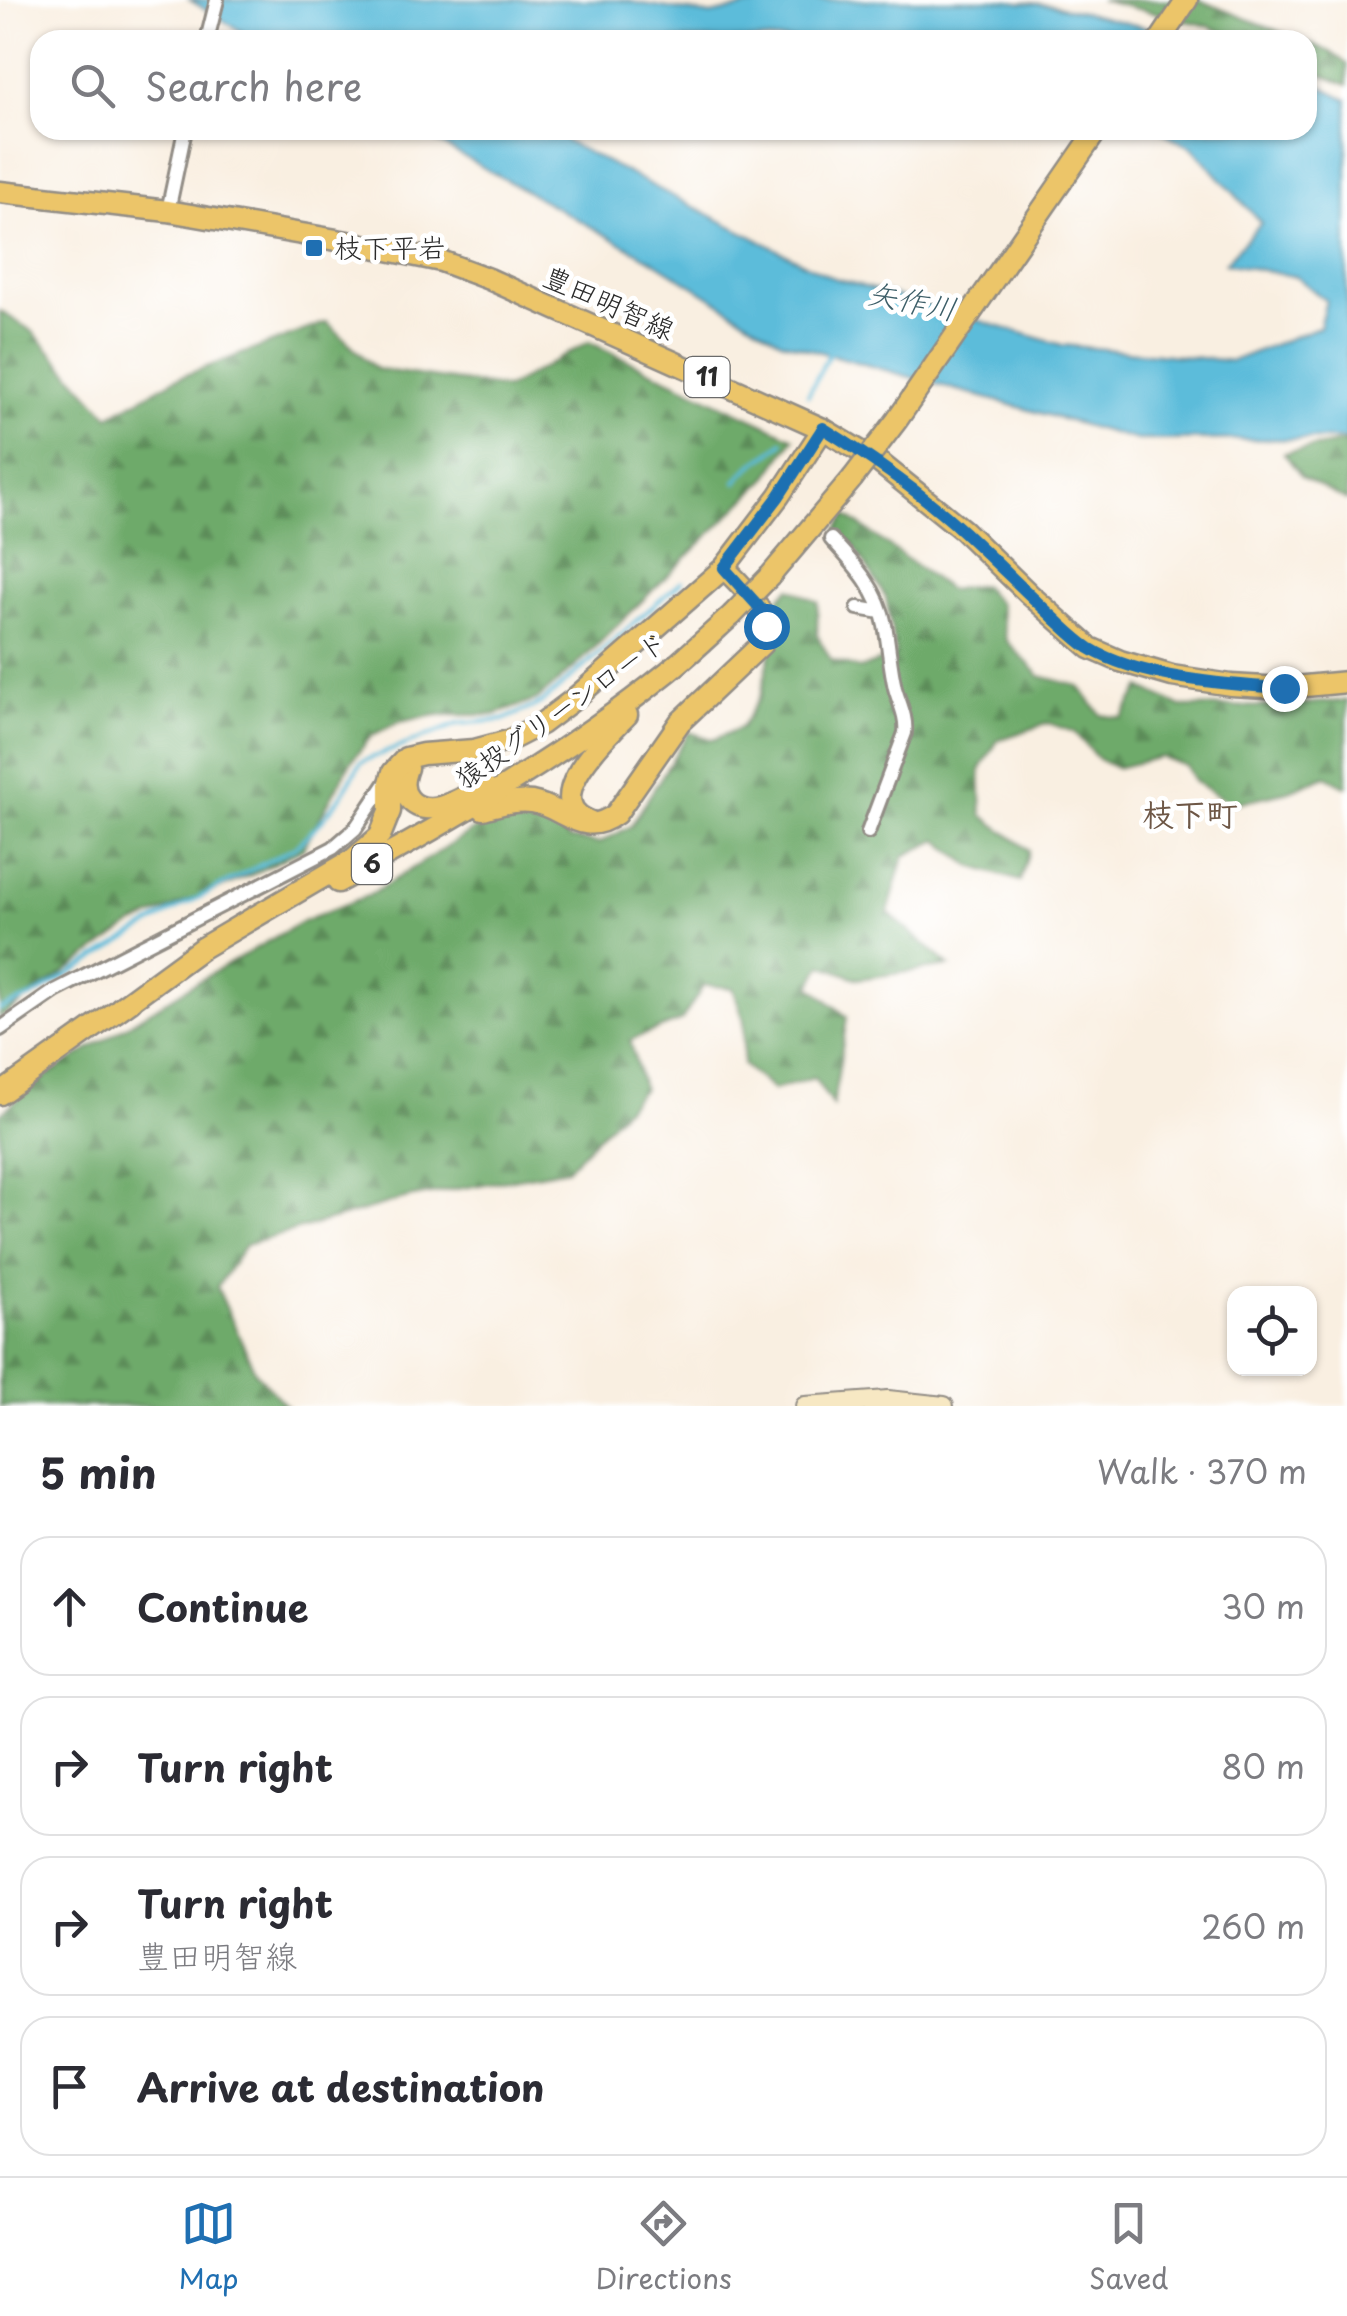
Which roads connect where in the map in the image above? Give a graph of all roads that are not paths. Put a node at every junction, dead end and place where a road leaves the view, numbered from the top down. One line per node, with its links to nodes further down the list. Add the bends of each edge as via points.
1 (217, 0): 3 (street)
2 (1187, 0): 4 (main road)
3 (210, 30)
4 (1167, 30)
5 (183, 140): 8 (street)
6 (1091, 140): 14 (main road, 猿投グリーンロード / 6, bridge, via 852,479 770,576)
7 (0, 192): 8 (main road, 豊田明智線 / 11)
8 (168, 211): 9 (main road, 豊田明智線 / 11, via 441,261)
9 (823, 428): 11 (main road); 15 (main road, 豊田明智線 / 11, via 880,463 963,530 1090,648 1172,676 1231,685)
10 (831, 539): 13 (street, via 870,584)
11 (724, 568): 17 (main road, via 540,724 492,747); 20 (main road, via 760,608 762,644 680,722 616,814)
12 (858, 608): 13 (street)
13 (881, 612): 21 (street, via 906,724)
14 (671, 670): 16 (main road, 猿投グリーンロード / 6); 20 (main road, via 576,777 573,807)
15 (1347, 682)
16 (622, 707): 17 (main road, via 470,793 422,808 408,798 404,774 414,761); 19 (main road, 猿投グリーンロード / 6)
17 (435, 754): 18 (main road, via 406,758)
18 (393, 772): 22 (main road, via 380,836); 23 (street, via 355,829 333,848 55,991)
19 (456, 818): 20 (main road, via 521,801); 22 (main road, 猿投グリーンロード / 6)
20 (598, 824)
21 (868, 832)
22 (120, 1008): 24 (main road, 猿投グリーンロード / 6)
23 (0, 1029)
24 (0, 1094)
25 (806, 1406): 26 (street, via 888,1400)
26 (944, 1406)

